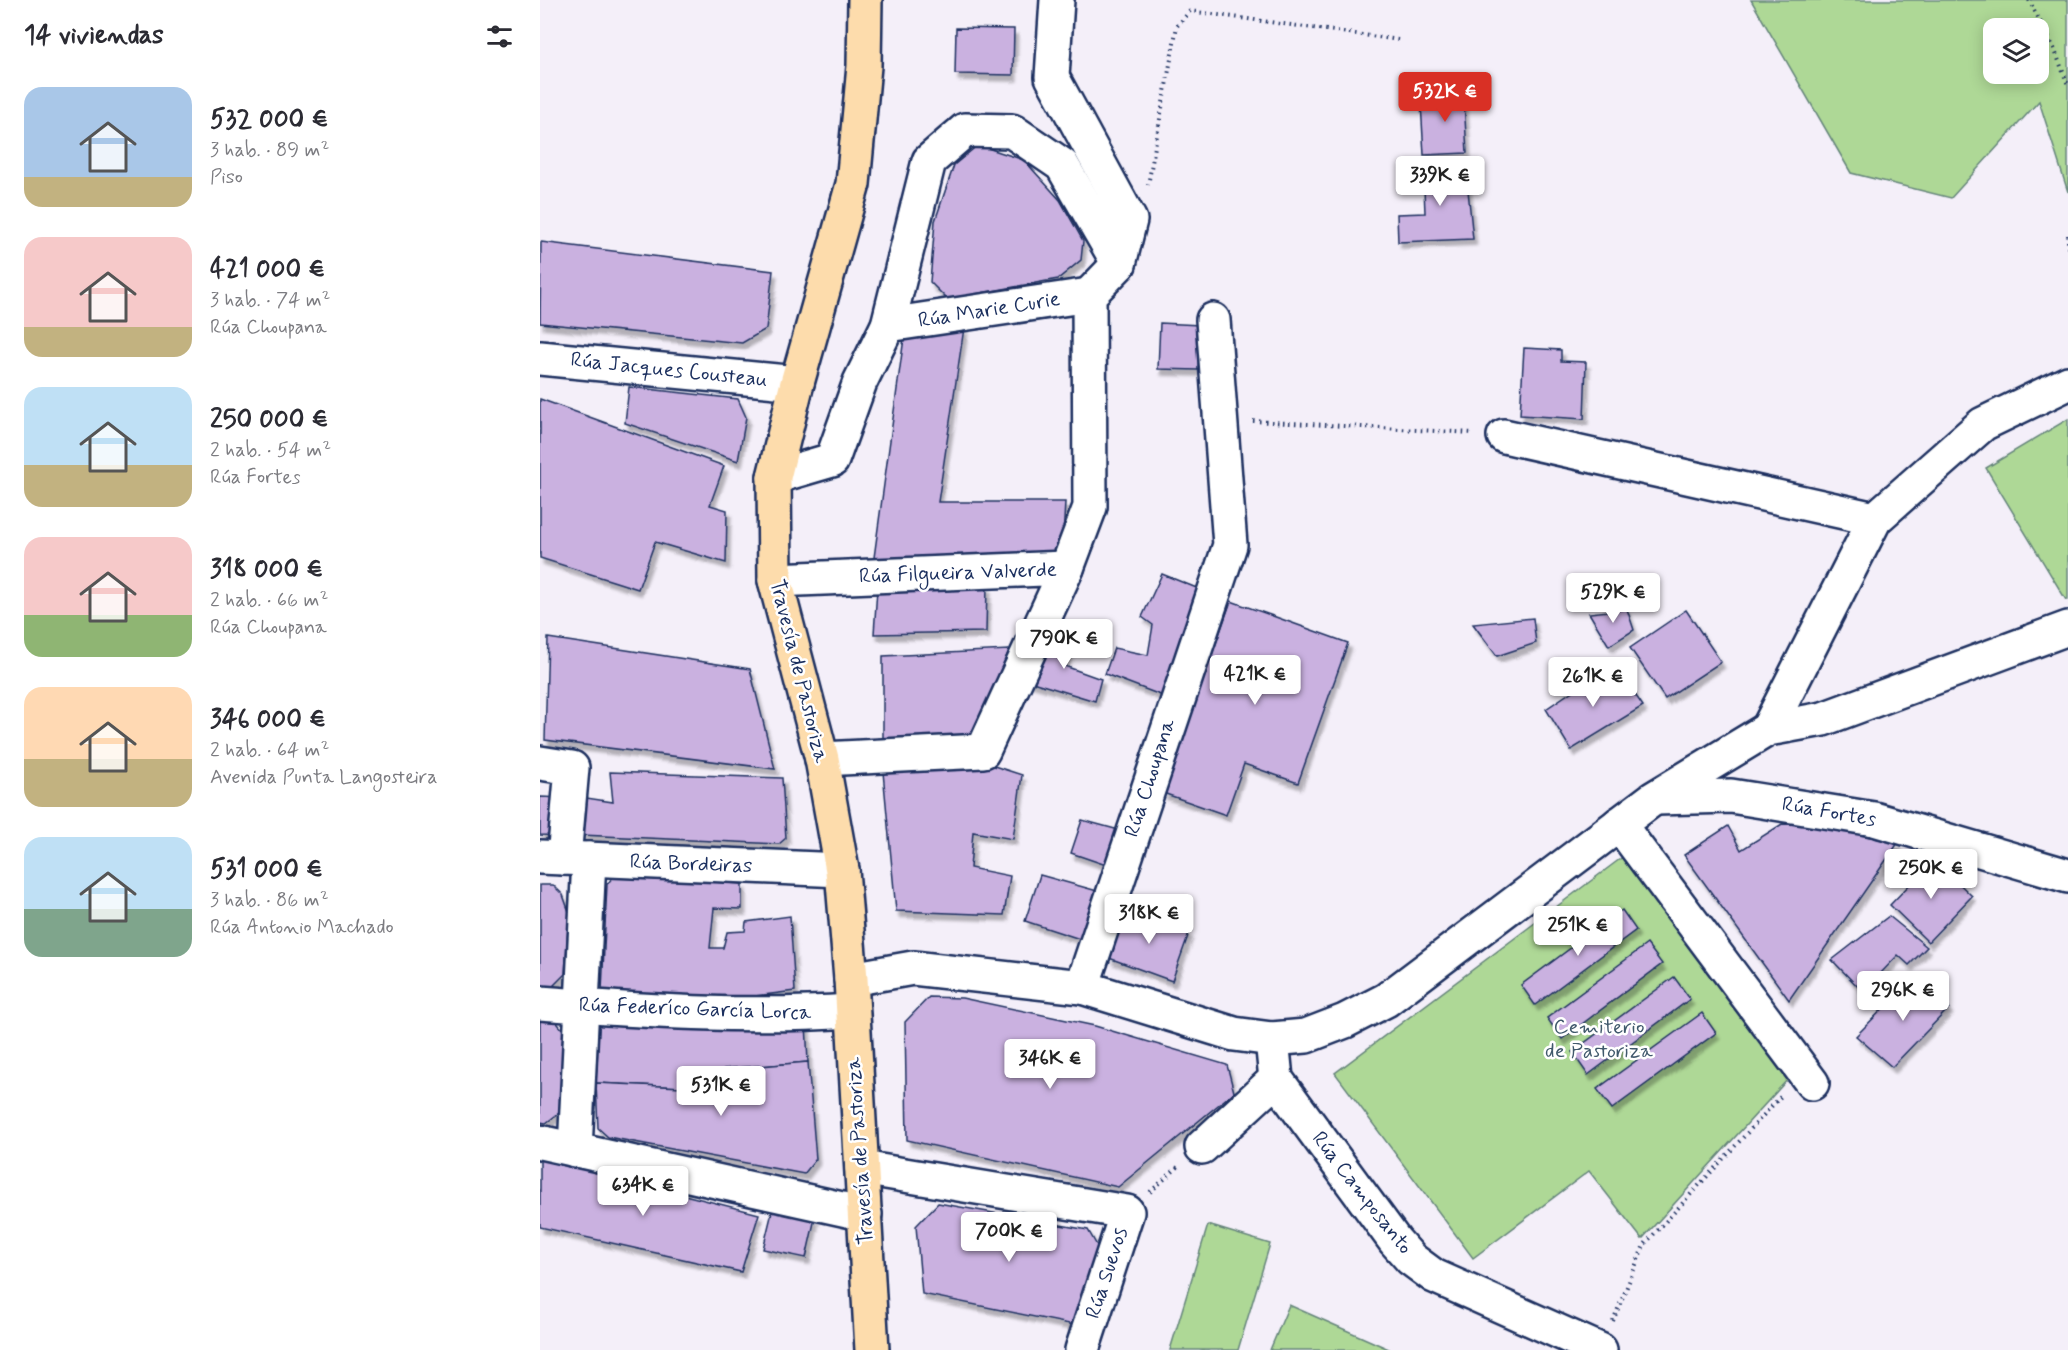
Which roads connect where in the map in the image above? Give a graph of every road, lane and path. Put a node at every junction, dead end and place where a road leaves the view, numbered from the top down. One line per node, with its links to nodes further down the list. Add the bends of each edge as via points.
1 (866, 0): 14 (main road, Travesía de Pastoriza, via 853,184)
2 (1057, 0): 6 (street, via 1052,77)
3 (2029, 0): 5 (path)
4 (1399, 40): 6 (path, via 1190,11 1177,26 1148,186)
5 (2068, 85)
6 (1130, 220): 9 (street)
7 (2068, 235): 8 (path)
8 (2068, 252)
9 (1119, 264): 10 (street); 12 (street, via 1062,165 1012,131 965,130 929,161)
10 (1089, 295): 12 (street, Rúa Marie Curie); 20 (street, via 1090,507)
11 (1213, 320): 16 (street, Rúa Choupana)
12 (888, 325): 18 (street, via 860,382 832,460)
13 (540, 358): 14 (street, Rúa Jacques Cousteau)
14 (797, 383): 18 (main road, Travesía de Pastoriza)
15 (2068, 383): 19 (street, via 1983,424)
16 (1220, 420): 17 (path); 32 (street, Rúa Choupana, via 1230,545)
17 (1504, 436): 19 (street)
18 (774, 477): 21 (main road, Travesía de Pastoriza)
19 (1875, 519): 23 (street)
20 (1067, 568): 21 (street, Rúa Filgueira Valverde); 24 (street, Rúa Filgueira Valverde, via 983,752)
21 (775, 580): 24 (main road, Travesía de Pastoriza)
22 (2068, 628): 23 (street, via 1823,719)
23 (1768, 729): 26 (street)
24 (822, 759): 29 (main road, Travesía de Pastoriza)
25 (540, 763): 28 (street, via 572,768)
26 (1654, 798): 27 (street); 30 (street, Rúa Fortes, via 1731,796 1874,819)
27 (1619, 824): 36 (street, via 1386,1000 1306,1036); 37 (street)
28 (564, 858): 29 (street, Rúa Bordeiras); 34 (street)
29 (842, 870): 31 (main road, Travesía de Pastoriza)
30 (2068, 876)
31 (851, 979): 32 (street, via 913,968); 35 (main road, Travesía de Pastoriza)
32 (1082, 987): 36 (street, via 1234,1034)
33 (540, 1003): 34 (street, Rúa Federíco García Lorca)
34 (580, 1006): 35 (street, Rúa Federíco García Lorca, via 726,1014); 41 (street)
35 (851, 1011): 42 (main road, Travesía de Pastoriza)
36 (1272, 1039): 38 (street)
37 (1807, 1077): 45 (path, via 1644,1245)
38 (1276, 1079): 40 (street); 45 (street, Rúa Camposanto, via 1412,1259 1434,1276)
39 (540, 1142): 41 (street)
40 (1202, 1147): 43 (path)
41 (575, 1150): 44 (street)
42 (862, 1168): 43 (street, Rúa Suevos); 44 (main road, Travesía de Pastoriza)
43 (1127, 1212): 47 (street, Rúa Suevos)
44 (865, 1214): 46 (main road, Travesía de Pastoriza)
45 (1605, 1340)
46 (872, 1350)
47 (1082, 1350)

